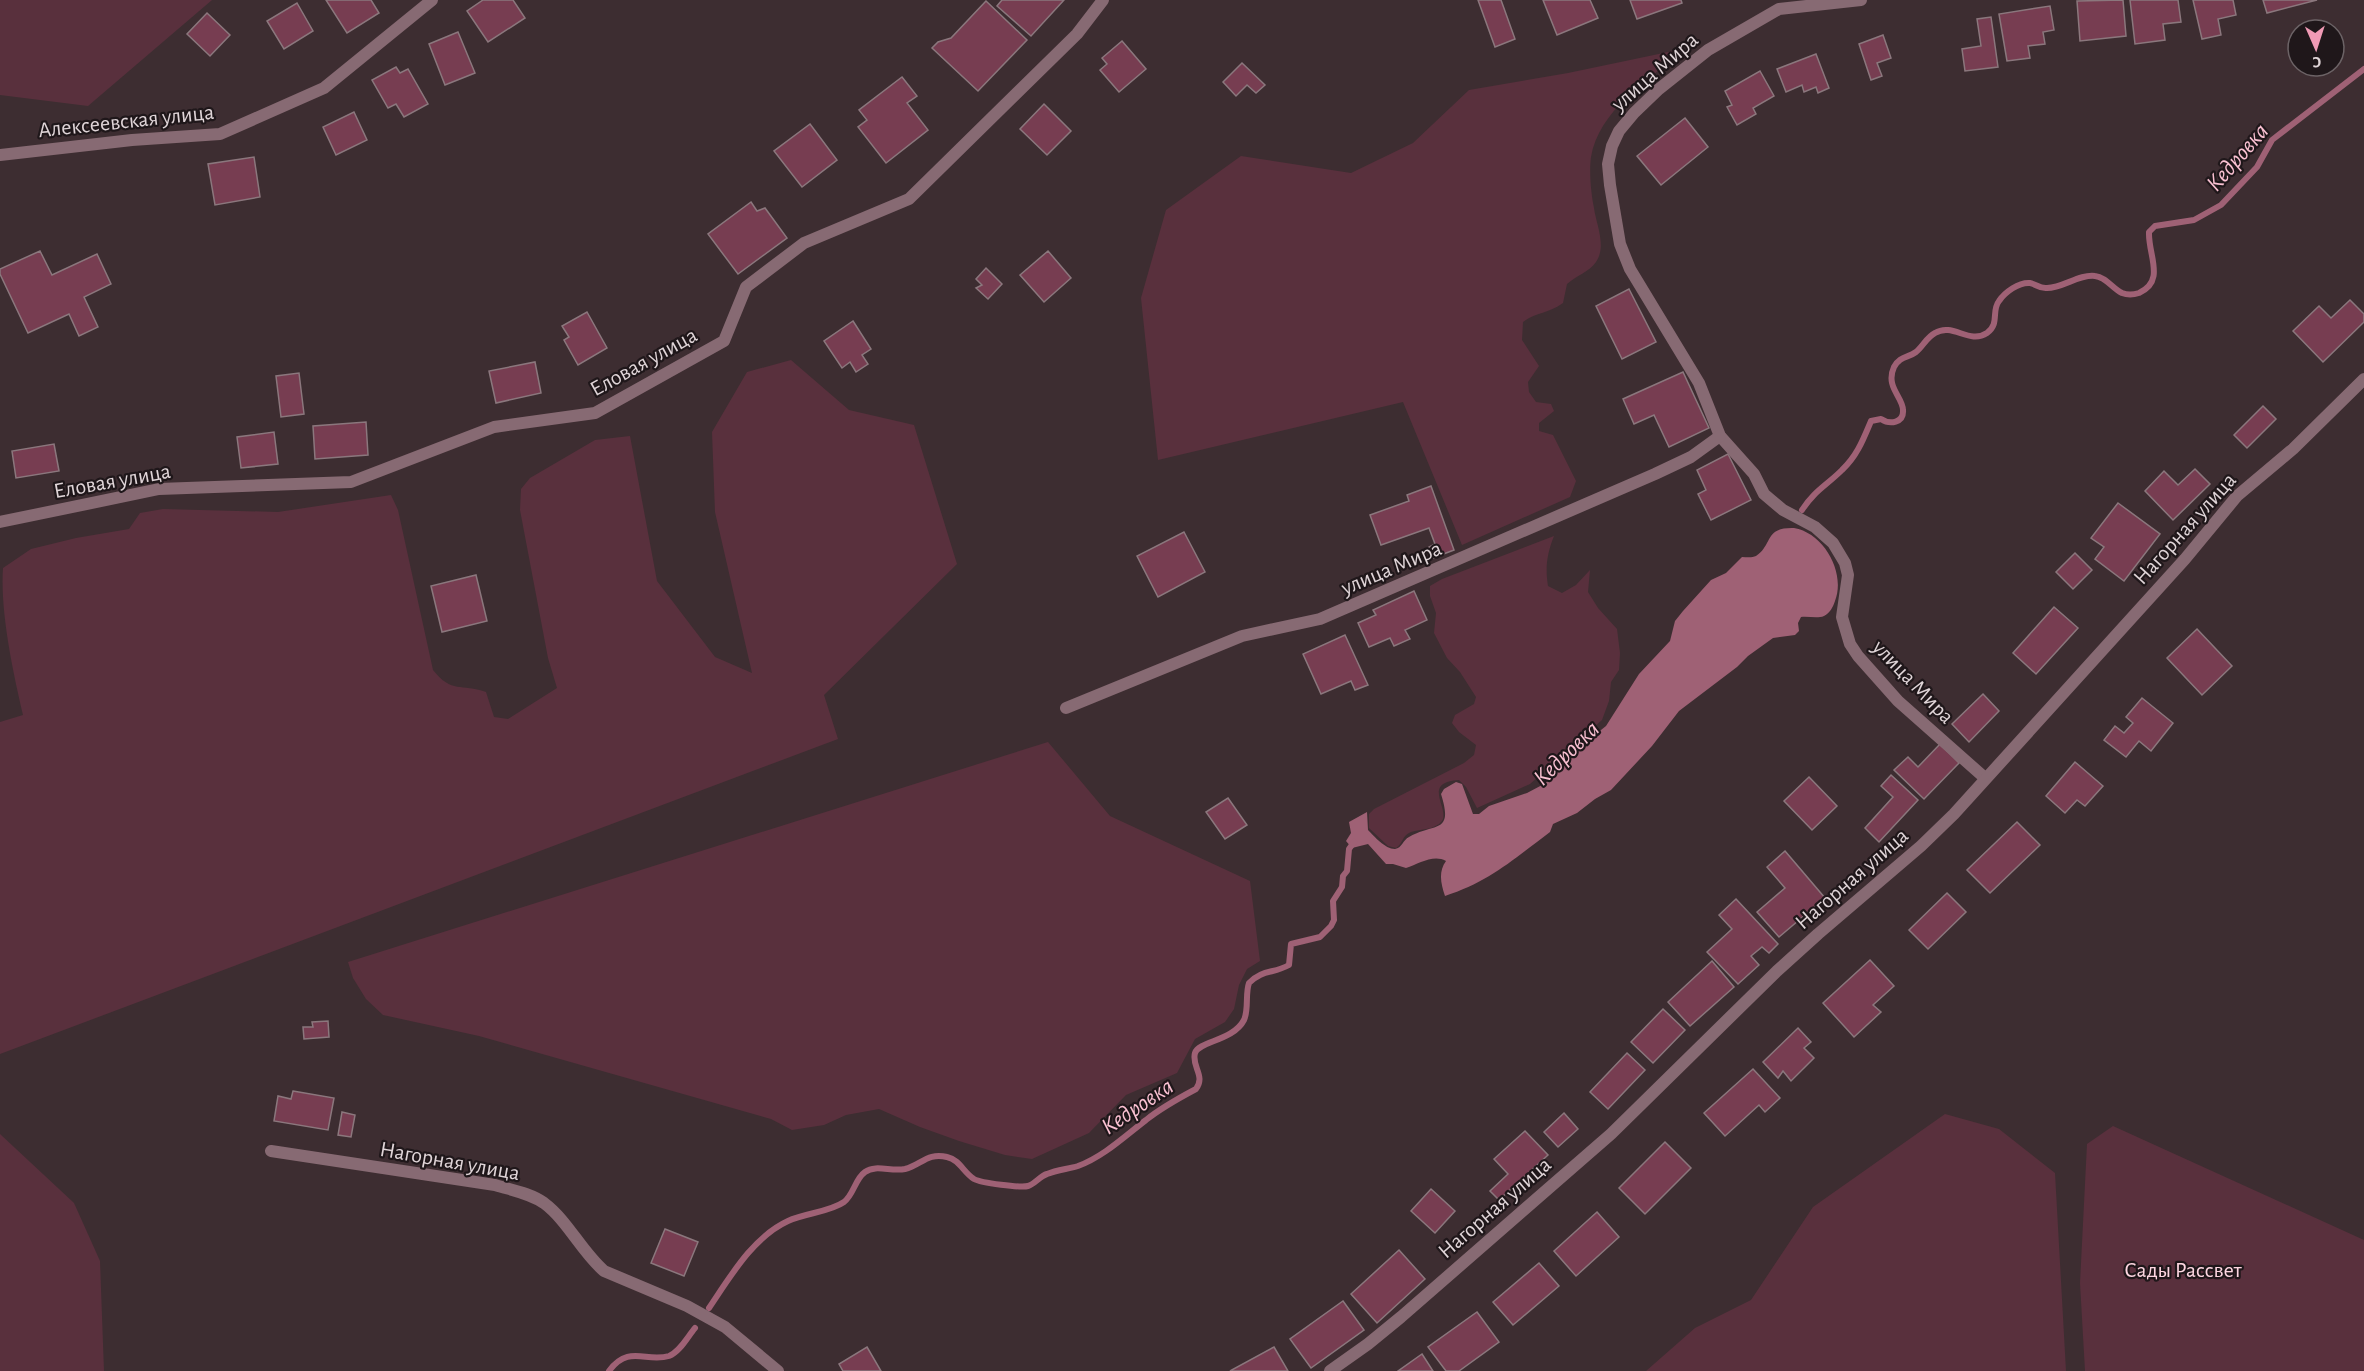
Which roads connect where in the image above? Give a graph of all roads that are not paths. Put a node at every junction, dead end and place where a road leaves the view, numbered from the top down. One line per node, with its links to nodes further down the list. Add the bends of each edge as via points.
1 (432, 0): 5 (street, Алексеевская улица, via 324,88 220,134)
2 (1103, 0): 8 (street, Еловая улица, via 1077,34 909,199 804,243 746,287 724,341 595,413 494,427 351,482 159,489)
3 (1861, 0): 4 (street, улица Мира)
4 (1797, 3): 7 (street, улица Мира, via 1779,9 1708,50 1659,89 1619,131 1608,164 1620,244 1630,269 1699,383)
5 (0, 155)
6 (2364, 379): 10 (street, Нагорная улица, via 2293,449 2237,496 2185,559)
7 (1720, 436): 9 (street, улица Мира, via 1691,457 1655,474 1320,619 1242,636); 10 (street, улица Мира, via 1754,474 1764,494 1833,543 1848,575 1842,617 1858,656 1898,701)
8 (0, 522)
9 (1066, 708)
10 (1985, 778): 12 (street, Нагорная улица, via 1921,846 1818,934 1611,1134)
11 (271, 1152): 13 (street, Нагорная улица, via 495,1185 524,1193 559,1217 604,1271 687,1306 725,1327)
12 (1337, 1369)
13 (778, 1371)

